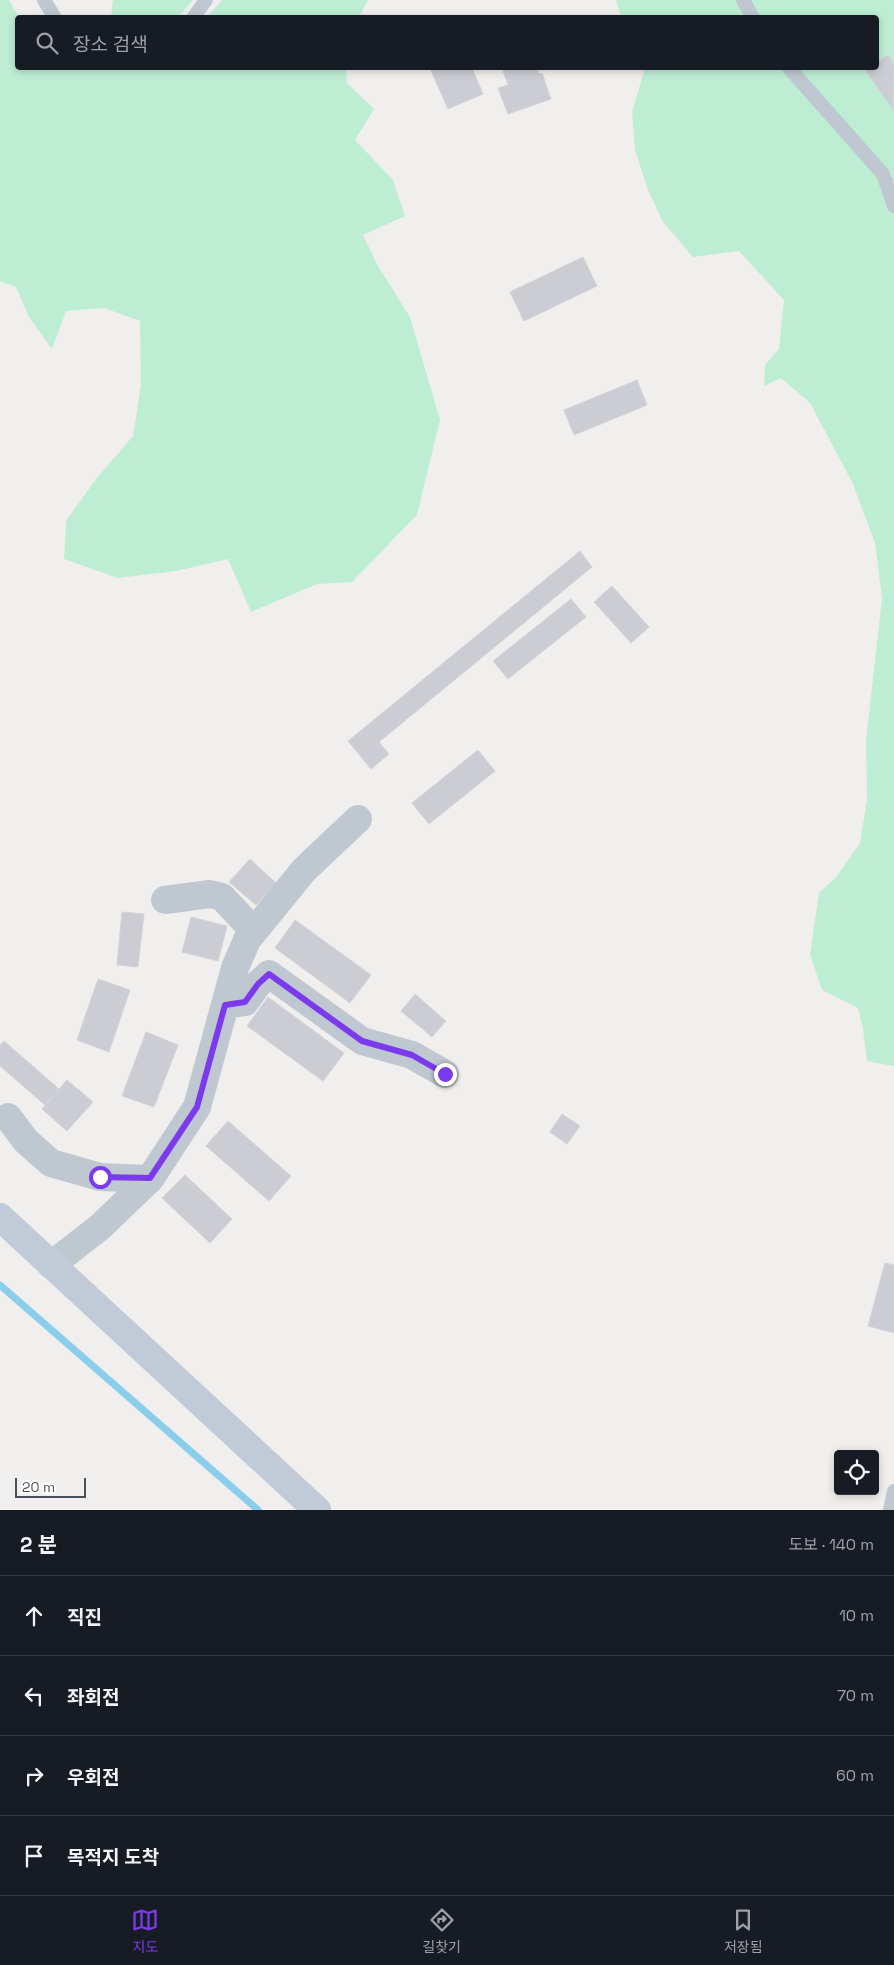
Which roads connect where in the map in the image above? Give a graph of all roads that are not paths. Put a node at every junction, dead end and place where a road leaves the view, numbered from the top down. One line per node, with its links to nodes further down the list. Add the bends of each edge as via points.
1 (44, 0): 4 (lane)
2 (206, 0): 5 (lane)
3 (743, 0): 6 (lane)
4 (53, 15)
5 (195, 15)
6 (751, 15)
7 (791, 70): 8 (lane, via 883,174)
8 (894, 206)
9 (358, 819): 11 (street, via 304,870)
10 (165, 900): 11 (street, via 210,894 222,897)
11 (254, 931): 12 (street, via 235,968)
12 (225, 1005): 13 (street, via 245,1002 269,974 362,1041 412,1055); 15 (street, via 197,1107)
13 (445, 1074)
14 (8, 1117): 15 (street, via 26,1141 51,1163 100,1177)
15 (150, 1178): 17 (street, via 100,1228)
16 (0, 1218): 17 (main road)
17 (51, 1265): 19 (main road)
18 (894, 1491): 20 (lane)
19 (317, 1510)
20 (890, 1510)

